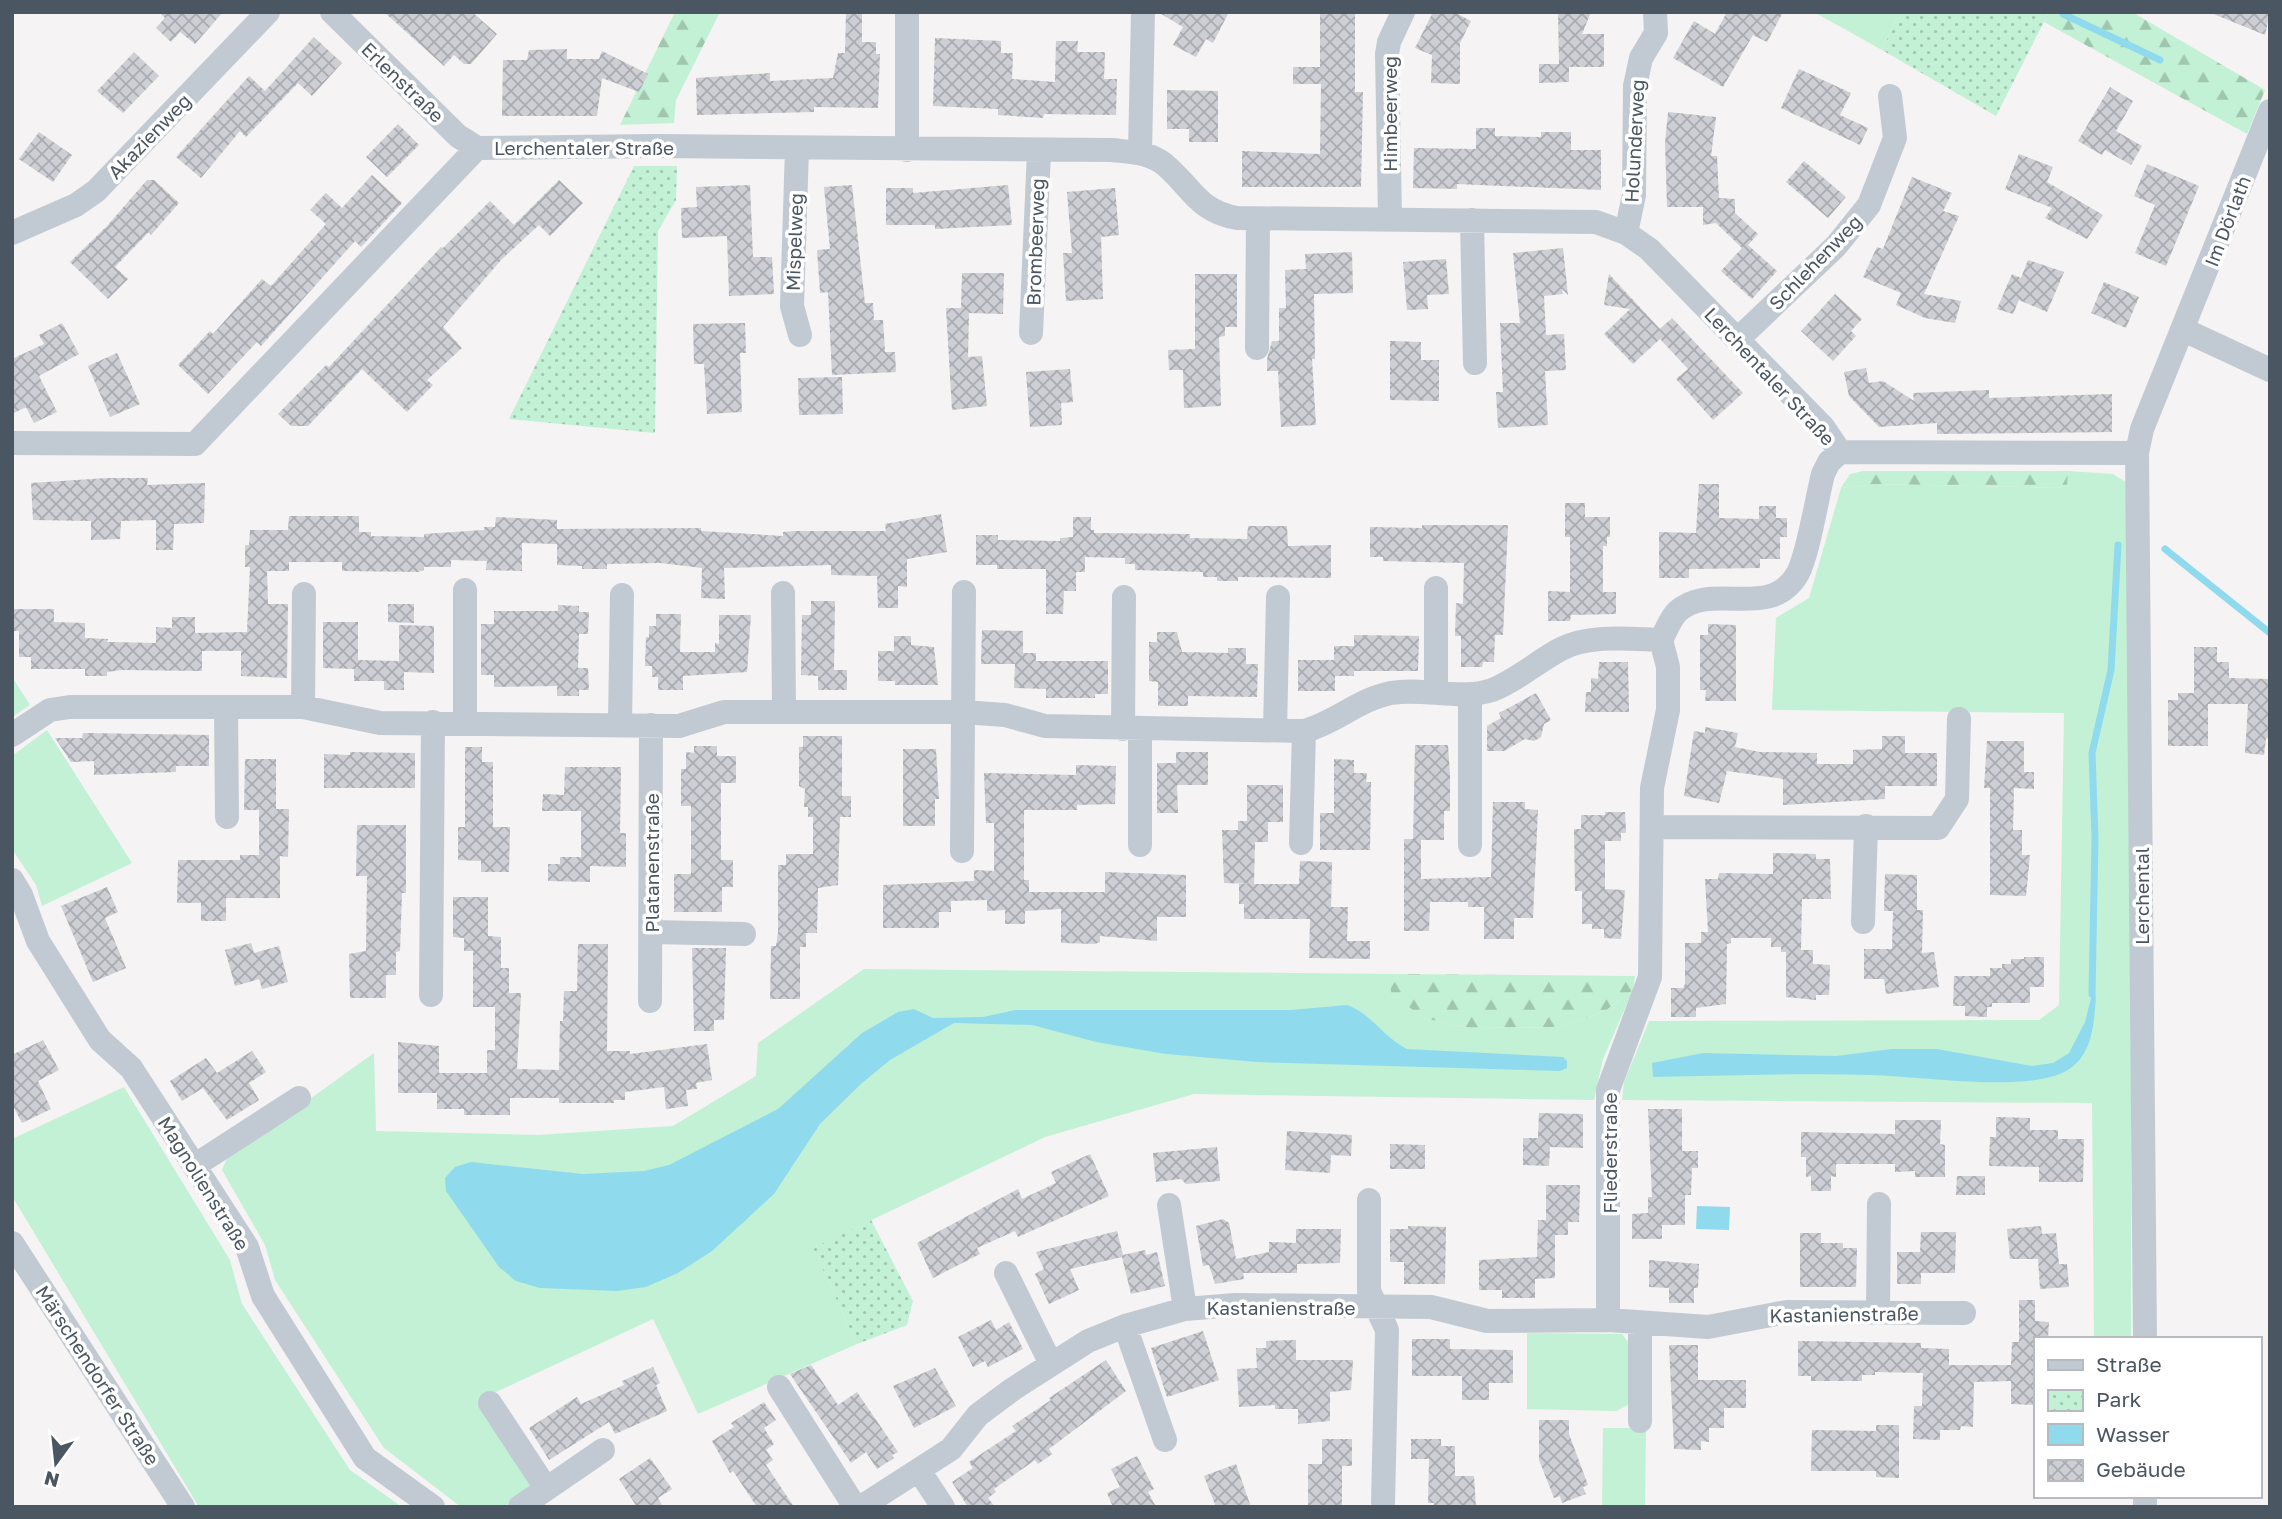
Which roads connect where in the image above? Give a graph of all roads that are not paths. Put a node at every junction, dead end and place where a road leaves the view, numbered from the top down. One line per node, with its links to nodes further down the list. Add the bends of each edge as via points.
1 (268, 12): 17 (street, Akazienweg, via 96,191 76,205)
2 (332, 12): 9 (street, Erlenstraße, via 458,136)
3 (907, 12): 11 (street)
4 (1143, 12): 13 (street)
5 (1403, 12): 15 (street, Himbeerweg, via 1387,54)
6 (1655, 12): 18 (street, Holunderweg, via 1656,33 1641,58 1635,86 1634,195)
7 (1890, 96): 22 (street, Schlehenweg, via 1895,138 1869,205 1836,246)
8 (2270, 111): 19 (street, Im Dörlath)
9 (477, 148): 10 (street, Lerchentaler Straße); 26 (street, Lerchentaler Straße, via 195,444)
10 (797, 148): 11 (street, Lerchentaler Straße); 21 (street, Mispelweg, via 792,306)
11 (907, 150): 12 (street, Lerchentaler Straße)
12 (1039, 151): 13 (street, Lerchentaler Straße); 20 (street, Brombeerweg)
13 (1140, 152): 14 (street, Lerchentaler Straße, via 1163,163 1217,215)
14 (1258, 219): 15 (street, Lerchentaler Straße); 23 (street)
15 (1390, 219): 16 (street, Lerchentaler Straße)
16 (1472, 220): 18 (street, Lerchentaler Straße, via 1596,222); 24 (street)
17 (12, 233)
18 (1626, 233): 22 (street, Lerchentaler Straße, via 1649,249)
19 (2184, 330): 25 (street); 28 (street, Im Dörlath, via 2142,429)
20 (1031, 333)
21 (800, 335)
22 (1738, 339): 27 (street, Lerchentaler Straße, via 1823,427)
23 (1257, 348)
24 (1475, 363)
25 (2270, 370)
26 (12, 443)
27 (1840, 452): 28 (street, Lerchentaler Straße); 37 (street, via 1823,474 1799,572 1787,587 1765,600 1688,604 1675,613)
28 (2137, 453): 80 (street, Lerchental)
29 (1436, 588): 38 (street)
30 (465, 590): 46 (street)
31 (964, 592): 43 (street)
32 (783, 593): 42 (street)
33 (304, 594): 40 (street)
34 (622, 595): 47 (street)
35 (1124, 597): 49 (street)
36 (1278, 597): 50 (street)
37 (1661, 639): 39 (street, via 1583,640 1493,690); 55 (street, Fliederstraße, via 1668,667 1668,710 1652,788)
38 (1436, 692): 39 (street); 51 (street, via 1371,697 1320,727)
39 (1470, 694): 58 (street)
40 (303, 707): 41 (street); 45 (street, via 380,723)
41 (226, 709): 52 (street, via 70,707 50,710); 53 (street)
42 (784, 712): 43 (street); 48 (street, via 724,712 679,726)
43 (962, 712): 49 (street, via 1005,715 1045,726); 59 (street)
44 (1959, 719): 54 (street, via 1957,799 1938,828)
45 (433, 722): 46 (street); 64 (street)
46 (465, 722): 47 (street)
47 (620, 723): 48 (street)
48 (651, 725): 62 (street, Platanenstraße)
49 (1132, 729): 50 (street); 57 (street)
50 (1275, 730): 51 (street)
51 (1304, 731): 56 (street)
52 (12, 735)
53 (227, 817)
54 (1866, 826): 55 (street); 61 (street)
55 (1653, 827): 77 (street, Fliederstraße, via 1650,977 1608,1090)
56 (1301, 844)
57 (1140, 845)
58 (1470, 845)
59 (962, 851)
60 (12, 880): 67 (street, Magnolienstraße, via 38,941 100,1040 131,1068)
61 (1863, 922)
62 (651, 932): 63 (street); 65 (street, Platanenstraße)
63 (744, 934)
64 (431, 995)
65 (650, 1001)
66 (299, 1098): 67 (street)
67 (194, 1166): 91 (street, Magnolienstraße, via 247,1247 263,1296 365,1458)
68 (1369, 1200): 73 (street, Kastanienstraße, via 1369,1291)
69 (1879, 1204): 75 (street)
70 (1169, 1205): 74 (street, Kastanienstraße)
71 (12, 1243): 90 (street, Märschendorfer Straße)
72 (1006, 1273): 81 (street)
73 (1378, 1307): 74 (street, Kastanienstraße); 77 (street, Kastanienstraße, via 1431,1307 1488,1321); 89 (street, Kastanienstraße, via 1387,1330)
74 (1185, 1309): 79 (street, Kastanienstraße)
75 (1878, 1312): 76 (street, Kastanienstraße); 78 (street, Kastanienstraße, via 1776,1313 1708,1327)
76 (1965, 1313)
77 (1608, 1320): 78 (street, Kastanienstraße)
78 (1640, 1324): 84 (street)
79 (1125, 1326): 81 (street, Kastanienstraße, via 1088,1341); 85 (street)
80 (2144, 1337)
81 (1051, 1364): 87 (street, Kastanienstraße, via 978,1415 951,1450)
82 (779, 1387): 93 (street)
83 (490, 1403): 88 (street)
84 (1640, 1421)
85 (1166, 1440)
86 (603, 1450): 88 (street)
87 (920, 1472): 94 (street, Kastanienstraße); 95 (street)
88 (546, 1488): 92 (street)
89 (1383, 1503)
90 (183, 1507)
91 (433, 1507)
92 (520, 1507)
93 (855, 1507)
94 (861, 1507)
95 (943, 1507)

